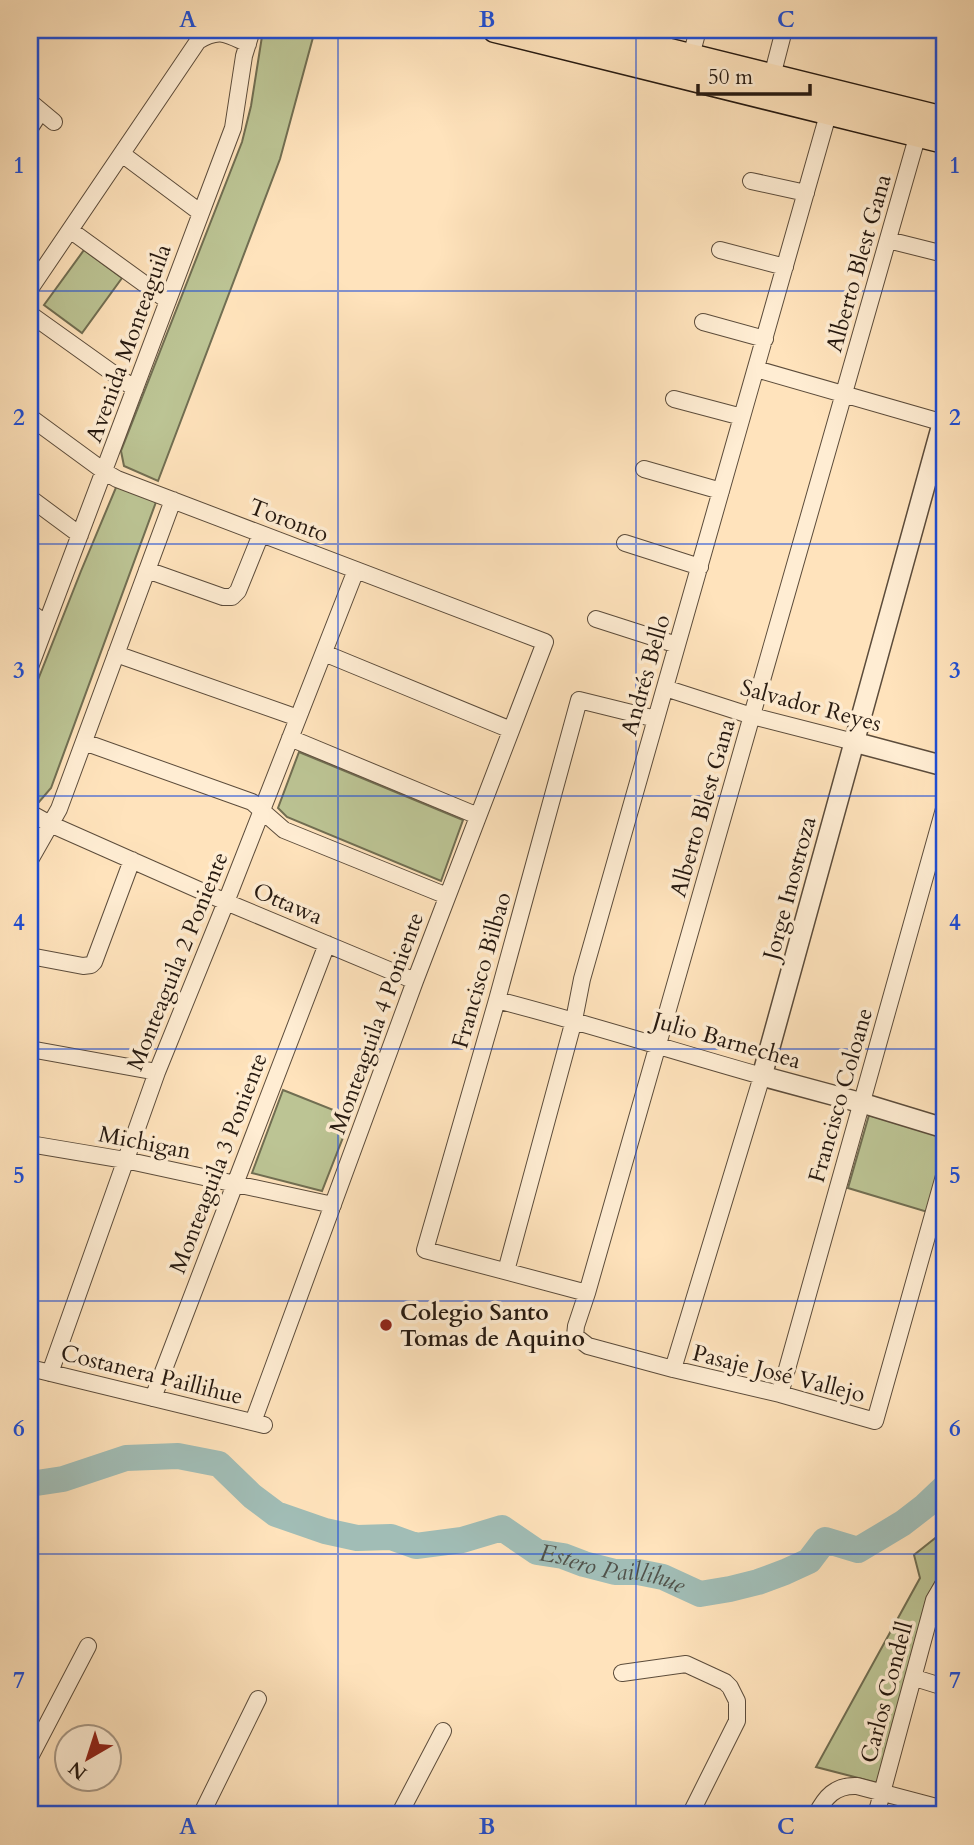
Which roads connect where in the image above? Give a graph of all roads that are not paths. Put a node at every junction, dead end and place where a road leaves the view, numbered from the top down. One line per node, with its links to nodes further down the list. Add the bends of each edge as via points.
1 (495, 30): 6 (main road)
2 (585, 30): 5 (main road)
3 (698, 30): 8 (street)
4 (784, 30): 9 (street)
5 (615, 33): 8 (main road)
6 (531, 34): 9 (main road)
7 (250, 37): 17 (street, via 222,32 198,41); 20 (street, Avenida Monteaguila, via 233,128)
8 (691, 56): 9 (main road)
9 (769, 86): 10 (main road)
10 (832, 102): 12 (main road); 15 (main road); 19 (street, Andrés Bello)
11 (36, 106): 13 (street); 14 (street)
12 (944, 119)
13 (54, 122)
14 (30, 128)
15 (918, 134): 16 (main road); 22 (street, Alberto Blest Gana)
16 (944, 141)
17 (122, 153): 20 (street); 21 (street)
18 (751, 181): 19 (street)
19 (806, 193): 25 (street, Andrés Bello)
20 (201, 214): 27 (street, Avenida Monteaguila)
21 (70, 230): 26 (street); 27 (street)
22 (888, 240): 24 (street); 33 (street, Alberto Blest Gana)
23 (720, 250): 25 (street)
24 (944, 254)
25 (785, 267): 30 (street, Andrés Bello)
26 (30, 289)
27 (168, 301): 32 (street, Avenida Monteaguila)
28 (30, 314): 32 (street)
29 (703, 322): 30 (street)
30 (765, 339): 31 (street, Andrés Bello)
31 (756, 369): 33 (street); 36 (street, Andrés Bello)
32 (135, 389): 39 (street, Avenida Monteaguila)
33 (844, 394): 37 (street); 58 (street, Alberto Blest Gana)
34 (674, 399): 36 (street)
35 (30, 417): 39 (street, Toronto)
36 (742, 417): 40 (street, Andrés Bello)
37 (944, 421): 64 (street, Jorge Inostroza)
38 (644, 470): 40 (street)
39 (105, 472): 42 (street, Toronto); 44 (street, Avenida Monteaguila)
40 (721, 491): 46 (street, Andrés Bello)
41 (30, 498): 44 (street)
42 (173, 500): 43 (street, Toronto); 47 (street)
43 (261, 534): 47 (street, via 232,597); 48 (street, Toronto)
44 (80, 535): 51 (street, Avenida Monteaguila)
45 (625, 544): 46 (street)
46 (699, 567): 53 (street, Andrés Bello)
47 (147, 570): 55 (street)
48 (356, 570): 52 (street, Toronto); 54 (street, Monteaguila 2 Poniente)
49 (30, 612): 51 (street)
50 (596, 619): 53 (street)
51 (46, 624): 56 (street, Avenida Monteaguila)
52 (545, 642): 61 (street, Monteaguila 4 Poniente)
53 (677, 645): 57 (street, Andrés Bello)
54 (324, 653): 59 (street, Monteaguila 2 Poniente); 61 (street)
55 (116, 654): 59 (street); 63 (street)
56 (30, 667)
57 (665, 688): 58 (street, Salvador Reyes); 60 (street, Andrés Bello)
58 (752, 716): 64 (street, Salvador Reyes); 80 (street, Alberto Blest Gana)
59 (298, 718): 62 (street, Monteaguila 2 Poniente)
60 (656, 719): 78 (street, Francisco Bilbao, via 579,700); 79 (street, Andrés Bello)
61 (511, 730): 69 (street, Monteaguila 4 Poniente)
62 (290, 738): 67 (street, Monteaguila 2 Poniente); 69 (street)
63 (84, 742): 67 (street, via 252,802); 70 (street)
64 (854, 742): 65 (street, Salvador Reyes); 83 (street, Jorge Inostroza)
65 (944, 766)
66 (944, 809): 84 (street, Francisco Coloane)
67 (262, 810): 73 (street, via 284,830); 74 (street, Monteaguila 2 Poniente)
68 (30, 813): 70 (street, Ottawa)
69 (478, 816): 73 (street, Monteaguila 4 Poniente)
70 (50, 824): 71 (street); 72 (street, Ottawa)
71 (30, 860)
72 (132, 860): 74 (street, Ottawa); 76 (street, via 91,965)
73 (447, 896): 77 (street, Monteaguila 4 Poniente)
74 (226, 902): 75 (street, Ottawa); 82 (street, Monteaguila 2 Poniente)
75 (327, 944): 77 (street, Ottawa); 89 (street, Monteaguila 3 Poniente)
76 (30, 956)
77 (415, 981): 90 (street, Monteaguila 4 Poniente)
78 (497, 1000): 79 (street, Julio Barnechea); 91 (street, Francisco Bilbao, via 425,1250)
79 (574, 1020): 80 (street, Julio Barnechea); 91 (street, Andrés Bello)
80 (658, 1046): 83 (street, Julio Barnechea); 92 (street, Alberto Blest Gana)
81 (30, 1049): 82 (street)
82 (157, 1072): 87 (street, Monteaguila 2 Poniente)
83 (762, 1076): 84 (street, Julio Barnechea); 94 (street, Jorge Inostroza)
84 (862, 1102): 85 (street, Julio Barnechea); 96 (street, Francisco Coloane)
85 (944, 1128)
86 (30, 1144): 87 (street, Michigan)
87 (125, 1160): 89 (street, Michigan); 95 (street, Monteaguila 2 Poniente)
88 (944, 1175): 96 (street, Pasaje José Vallejo, via 874,1421)
89 (234, 1184): 90 (street, Michigan); 97 (street, Monteaguila 3 Poniente)
90 (333, 1205): 98 (street, Monteaguila 4 Poniente)
91 (506, 1271): 92 (street)
92 (587, 1293): 94 (street, Pasaje José Vallejo, via 576,1326 575,1336 580,1341)
93 (30, 1368): 95 (street, Costanera Paillihue)
94 (673, 1369): 96 (street, Pasaje José Vallejo)
95 (50, 1373): 97 (street, Costanera Paillihue)
96 (780, 1394)
97 (153, 1398): 98 (street, Costanera Paillihue)
98 (259, 1423)
99 (944, 1583): 102 (street, Carlos Condell, via 934,1600)
100 (88, 1646): 106 (street)
101 (622, 1673): 111 (street, via 686,1664 724,1682 734,1694 737,1721)
102 (915, 1678): 103 (street); 107 (street, Carlos Condell)
103 (944, 1687)
104 (258, 1699): 109 (street)
105 (443, 1731): 110 (street)
106 (30, 1757)
107 (882, 1793): 108 (street); 112 (street, via 841,1787 828,1795); 113 (street, Carlos Condell)
108 (944, 1809)
109 (201, 1815)
110 (399, 1815)
111 (690, 1815)
112 (816, 1815)
113 (876, 1815)

